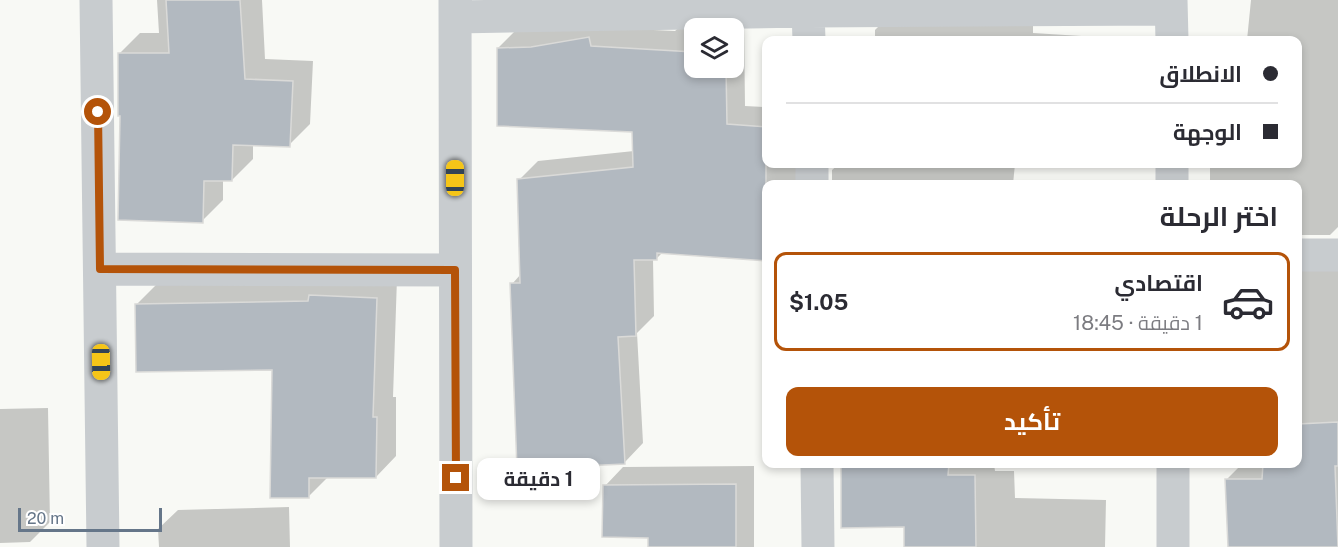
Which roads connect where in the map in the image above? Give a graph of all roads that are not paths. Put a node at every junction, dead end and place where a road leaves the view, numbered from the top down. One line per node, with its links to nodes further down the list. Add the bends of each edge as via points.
1 (96, 0): 7 (street)
2 (455, 8): 4 (street); 8 (street)
3 (1172, 16): 4 (street)
4 (808, 26)
5 (1302, 255): 6 (street)
6 (1338, 255)
7 (100, 269): 8 (street); 11 (street)
8 (455, 270): 12 (street)
9 (817, 468): 13 (street)
10 (1173, 468): 14 (street)
11 (103, 547)
12 (456, 547)
13 (818, 547)
14 (1173, 547)

